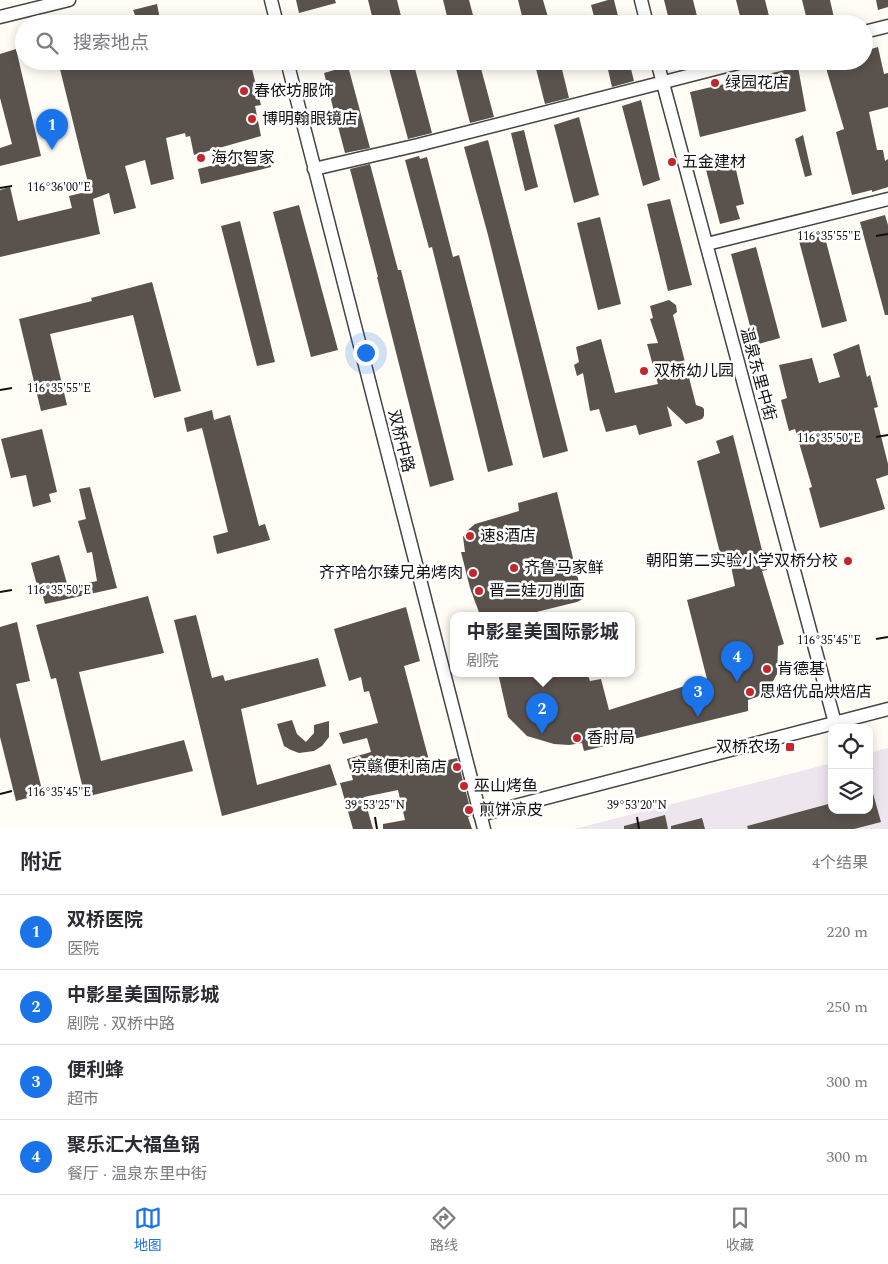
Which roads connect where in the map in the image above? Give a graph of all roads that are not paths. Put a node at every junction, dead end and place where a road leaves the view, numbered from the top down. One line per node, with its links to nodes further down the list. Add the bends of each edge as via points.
1 (69, 0): 6 (street)
2 (271, 0): 4 (street)
3 (641, 0): 5 (street)
4 (275, 15)
5 (645, 15)
6 (0, 17)
7 (888, 26): 8 (street)
8 (873, 30)
9 (288, 70): 13 (street, 双桥中路)
10 (660, 70): 12 (street, 温泉东里中街)
11 (710, 70): 12 (street)
12 (663, 82): 13 (street); 15 (street, 温泉东里中街)
13 (314, 169): 18 (street, 双桥中路)
14 (888, 199): 15 (street)
15 (707, 244): 17 (street, 温泉东里中街)
16 (888, 710): 17 (street)
17 (836, 723): 18 (street)
18 (480, 815): 19 (street, 双桥中路)
19 (484, 829)

